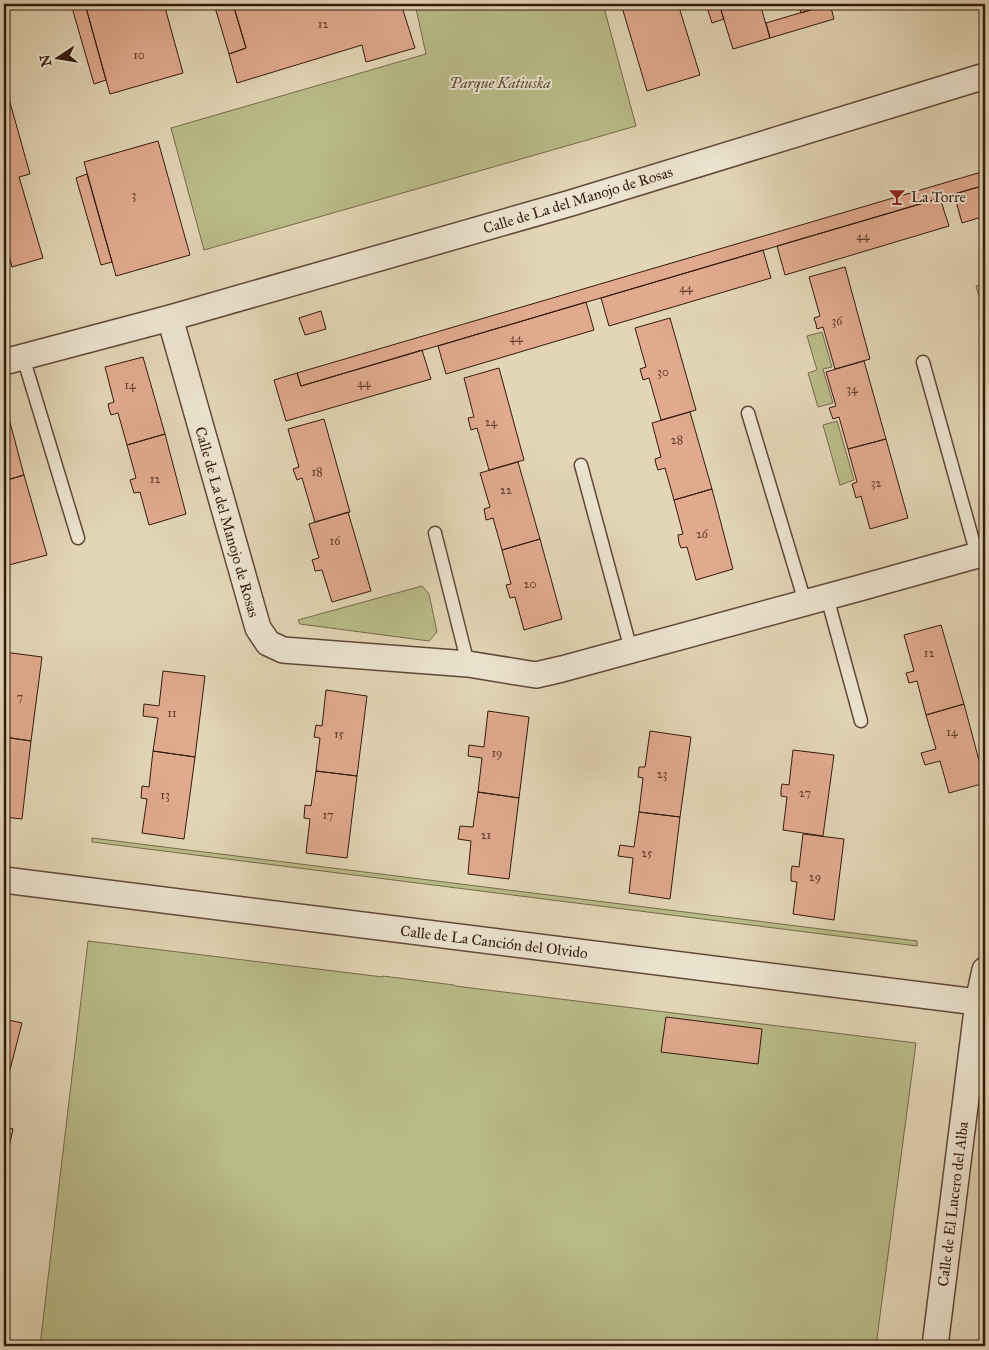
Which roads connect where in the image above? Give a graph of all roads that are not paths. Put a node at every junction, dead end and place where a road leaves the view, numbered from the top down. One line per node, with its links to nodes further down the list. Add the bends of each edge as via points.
1 (985, 76): 2 (street, Calle de La del Manojo de Rosas, via 571,203)
2 (170, 318): 3 (street, Calle de La del Manojo de Rosas); 12 (street, Calle de La del Manojo de Rosas, via 253,616 268,643 283,650)
3 (13, 360): 8 (lane)
4 (923, 362): 9 (lane, Calle de La del Manojo de Rosas)
5 (748, 413): 10 (lane)
6 (581, 465): 11 (lane)
7 (436, 533): 12 (lane)
8 (78, 538)
9 (981, 554): 10 (street, Calle de La del Manojo de Rosas)
10 (816, 599): 11 (street, Calle de La del Manojo de Rosas); 13 (lane)
11 (631, 650): 12 (street, Calle de La del Manojo de Rosas, via 536,675)
12 (468, 664)
13 (861, 721)
14 (4, 880): 16 (street, Calle de La Canción del Olvido)
15 (985, 970): 16 (street, Calle de El Lucero del Alba)
16 (982, 1002): 17 (street, Calle de El Lucero del Alba)
17 (935, 1346)

